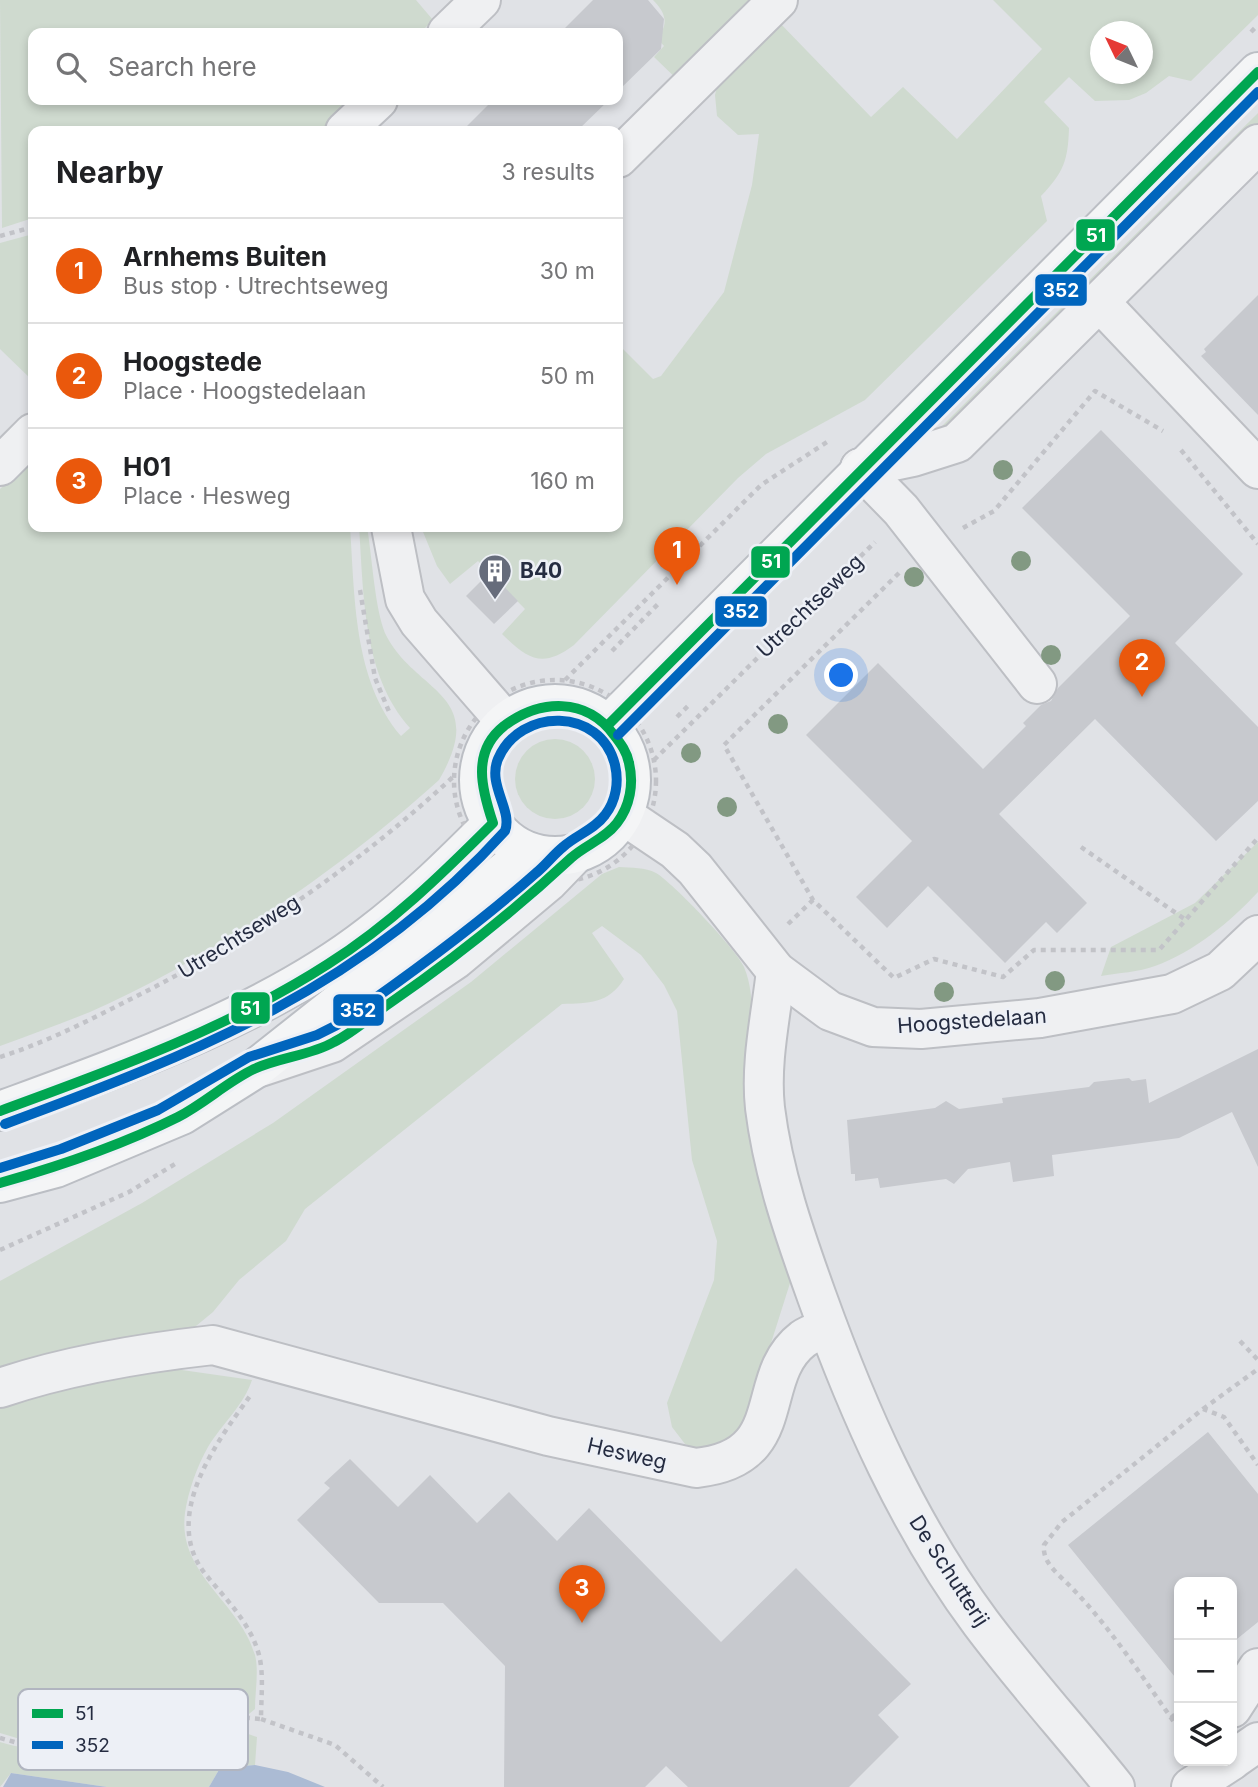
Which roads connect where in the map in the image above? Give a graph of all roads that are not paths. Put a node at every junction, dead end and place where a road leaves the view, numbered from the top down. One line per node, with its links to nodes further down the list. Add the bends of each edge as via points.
1 (481, 0): 3 (street)
2 (778, 0): 8 (street)
3 (452, 28)
4 (1258, 72): 12 (main road)
5 (373, 105): 6 (street)
6 (350, 126)
7 (1258, 144): 12 (street, via 957,443)
8 (623, 153)
9 (1110, 313): 13 (street)
10 (28, 438): 11 (street)
11 (0, 466)
12 (860, 468): 15 (street, via 901,510); 17 (main road)
13 (1258, 470)
14 (392, 532): 16 (street, via 405,599 419,622)
15 (1037, 684)
16 (498, 713): 17 (main road, via 546,704 579,708); 19 (main road, via 479,778)
17 (608, 724): 18 (main road, via 628,758)
18 (633, 822): 20 (main road, via 595,845); 22 (street, Hoogstedelaan, via 675,850 702,876)
19 (483, 833): 20 (main road, via 509,840); 23 (main road, via 370,936 292,985 171,1046)
20 (527, 867): 24 (main road, via 255,1069 182,1115 56,1168)
21 (1258, 935): 22 (street, Hoogstedelaan, via 1220,971 1172,994 1040,1018 920,1029 873,1027 830,1011)
22 (776, 971): 25 (street, via 765,1059 765,1106 793,1232)
23 (0, 1111)
24 (0, 1183)
25 (828, 1328): 26 (street, Hesweg, via 803,1339 787,1358 753,1442 735,1459 696,1468 536,1433 213,1345 164,1350); 31 (street, De Schutterij, via 875,1443 927,1544 981,1623)
26 (0, 1388)
27 (1258, 1668): 28 (street)
28 (1235, 1703)
29 (1258, 1742): 30 (street)
30 (1216, 1768)
31 (1115, 1787)

